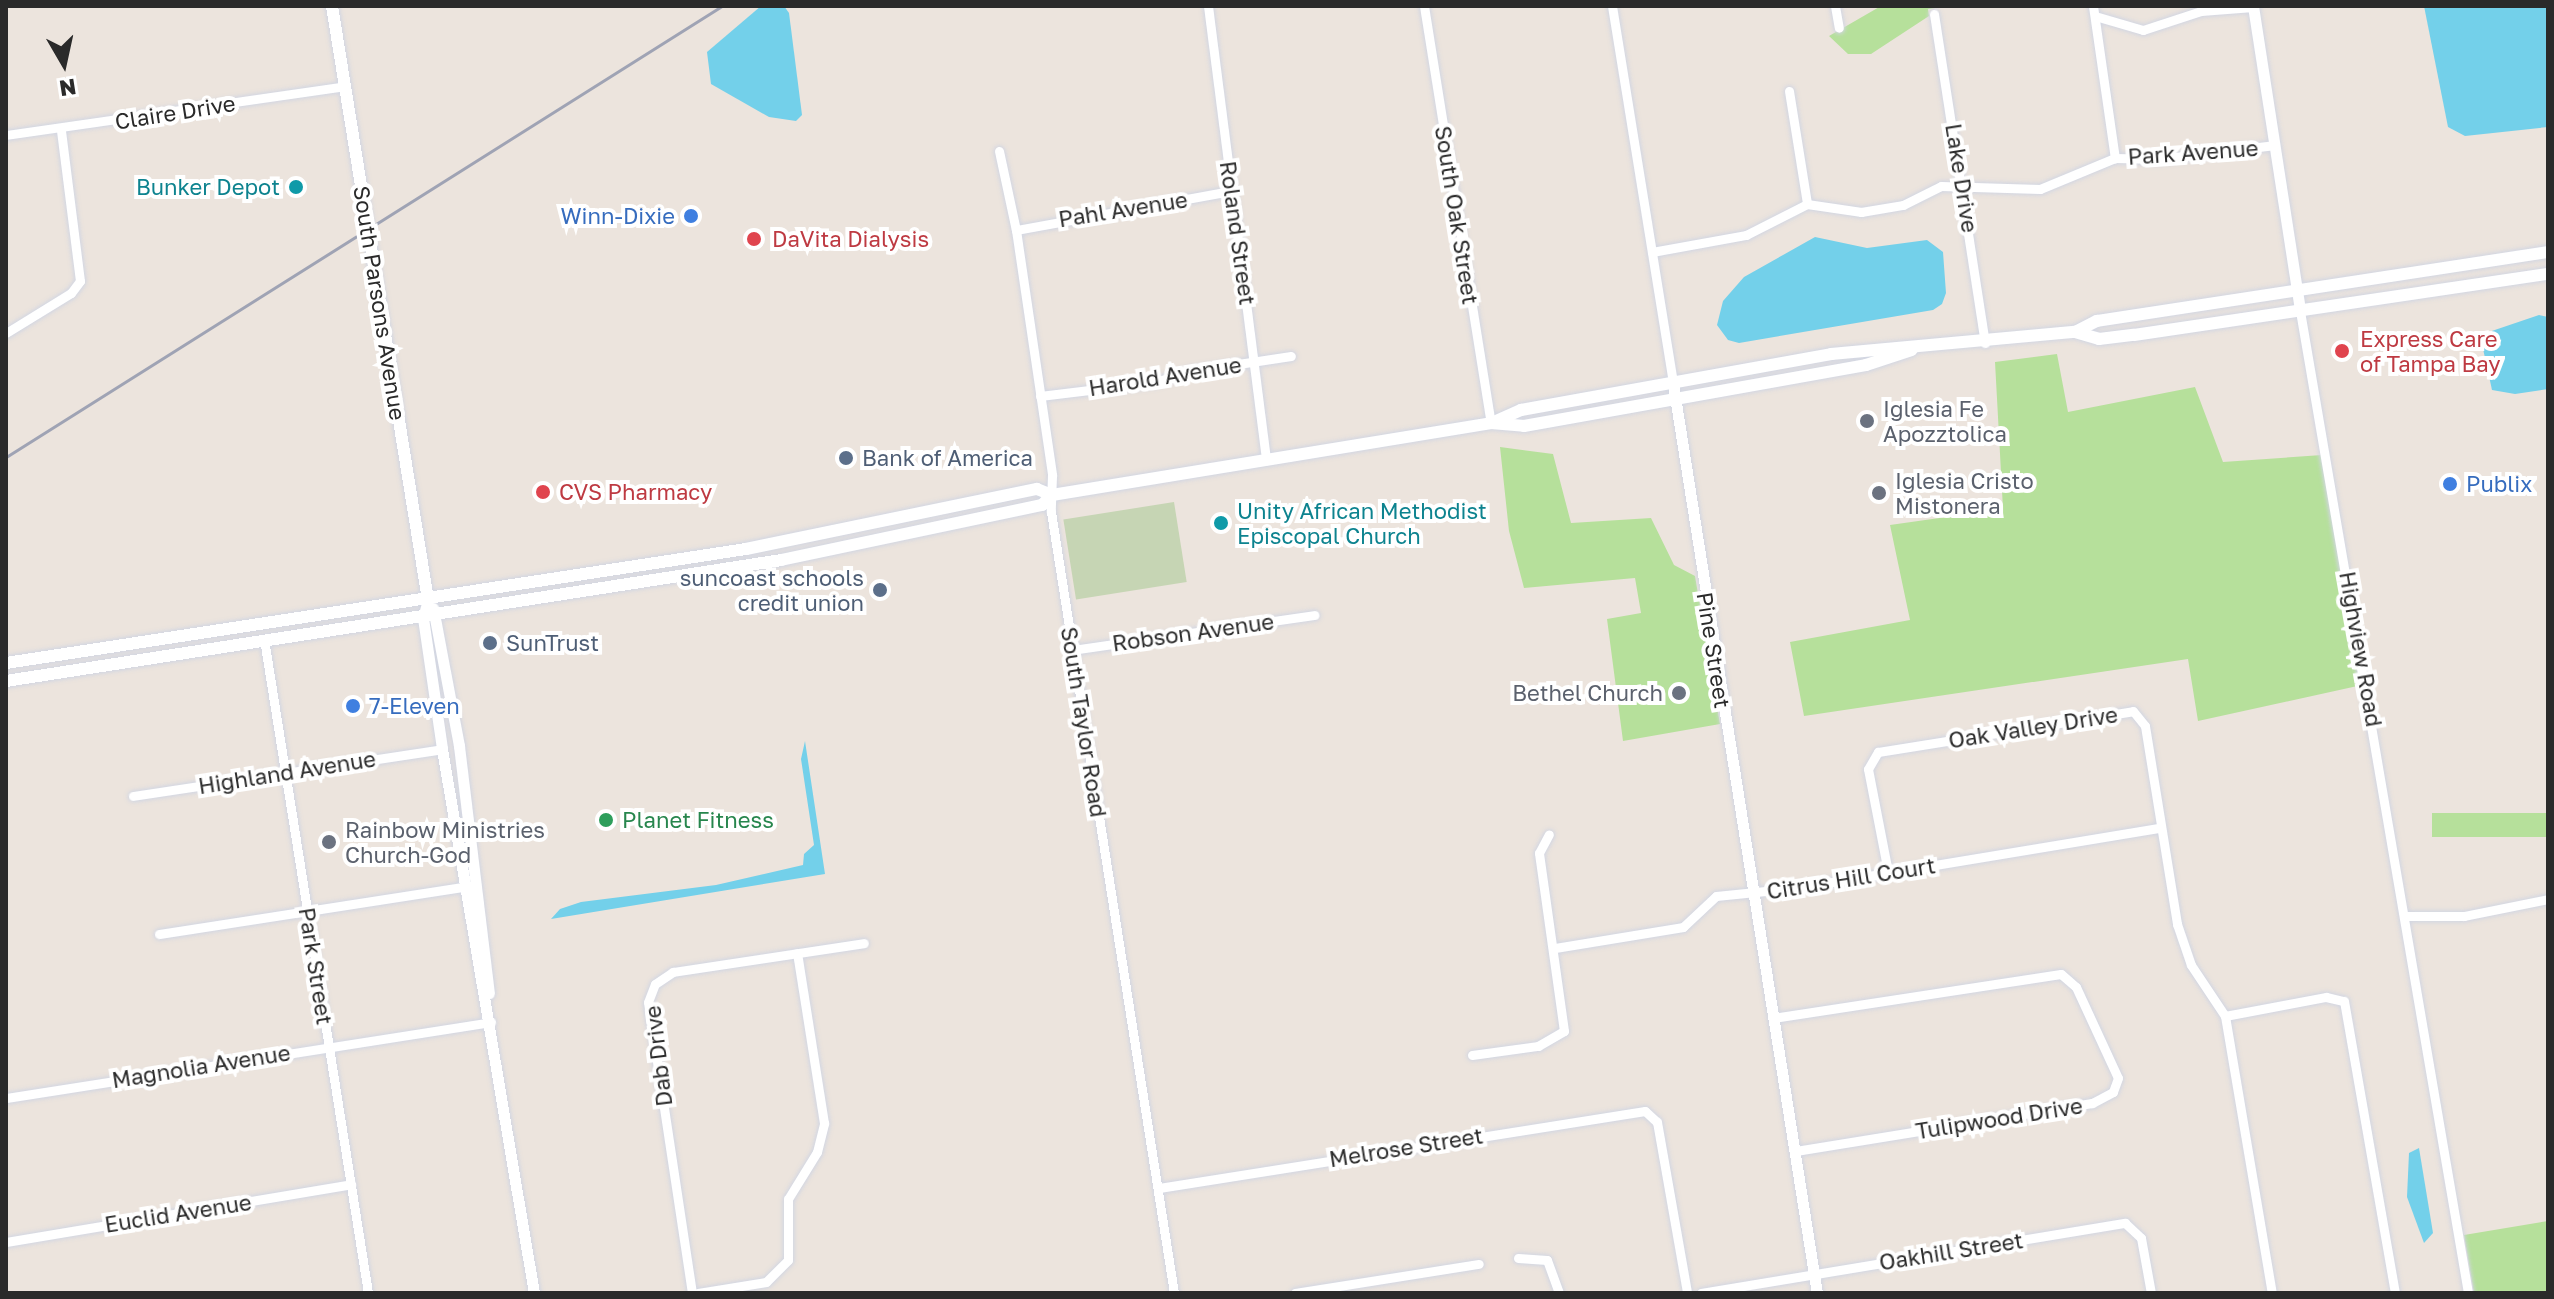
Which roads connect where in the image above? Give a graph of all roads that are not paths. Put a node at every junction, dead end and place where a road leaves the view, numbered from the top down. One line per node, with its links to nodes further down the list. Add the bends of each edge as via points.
1 (332, 6): 10 (main road, South Parsons Avenue)
2 (1208, 6): 18 (street, Roland Street)
3 (1424, 6): 35 (street, South Oak Street)
4 (1612, 6): 21 (street, Pine Street)
5 (1835, 6): 9 (street)
6 (2253, 6): 7 (street, via 2201,11 2143,30); 14 (street, Highview Road)
7 (2094, 11): 16 (street)
8 (1934, 14): 17 (street, Lake Drive)
9 (1839, 28)
10 (344, 86): 12 (street, Claire Drive); 38 (main road, South Parsons Avenue)
11 (1789, 91): 19 (street)
12 (61, 130): 13 (street, Claire Drive); 27 (street, via 80,281 71,293)
13 (6, 135)
14 (2275, 145): 16 (street, Park Avenue, via 2159,159); 24 (street, Highview Road)
15 (999, 151): 20 (street, South Taylor Road)
16 (2115, 158): 17 (street, Park Avenue, via 2040,189)
17 (1964, 183): 19 (street, Park Avenue, via 1941,186 1903,205 1861,212); 28 (street, Lake Drive)
18 (1231, 191): 20 (street, Pahl Avenue); 31 (street, Roland Street)
19 (1807, 204): 21 (street, via 1746,235)
20 (1016, 230): 33 (street, South Taylor Road)
21 (1652, 252): 32 (street, Pine Street)
22 (2548, 252): 24 (main road)
23 (2548, 274): 25 (main road)
24 (2297, 294): 25 (street, Highview Road); 26 (main road, via 2097,321)
25 (2300, 311): 26 (main road, via 2099,339); 56 (street, Highview Road)
26 (2075, 332): 28 (main road)
27 (6, 333)
28 (1985, 343): 29 (main road)
29 (1912, 350): 32 (main road, via 1865,348); 34 (main road, via 1866,365)
30 (1291, 356): 31 (street, Harold Avenue)
31 (1256, 361): 33 (street, Harold Avenue, via 1166,381); 36 (street, Roland Street)
32 (1673, 384): 34 (street, Pine Street); 35 (main road, via 1521,410)
33 (1040, 396): 37 (street, South Taylor Road)
34 (1675, 401): 35 (main road, via 1524,426); 53 (street, Pine Street)
35 (1491, 423): 36 (main road)
36 (1266, 460): 37 (main road)
37 (1052, 495): 38 (main road, via 1037,489 795,540); 40 (main road, via 1042,505 904,537); 43 (street, South Taylor Road)
38 (428, 600): 40 (street, South Parsons Avenue); 41 (street, South Parsons Avenue); 44 (main road)
39 (1314, 615): 43 (street, Robson Avenue)
40 (438, 616): 41 (main road); 52 (street, South Parsons Avenue)
41 (423, 618): 42 (main road); 46 (street, South Parsons Avenue)
42 (264, 639): 45 (main road); 47 (street, Park Street)
43 (1072, 650): 69 (street, South Taylor Road)
44 (6, 663)
45 (6, 681)
46 (442, 749): 47 (street, Highland Avenue); 52 (street, South Parsons Avenue)
47 (288, 772): 48 (street, Highland Avenue); 55 (street, Park Street)
48 (133, 796)
49 (2160, 828): 51 (street, Citrus Hill Court); 51 (street, Oak Valley Drive, via 2145,726 2133,711 1983,735 1878,752 1868,769); 61 (street, Oak Valley Drive, via 2177,924 2191,965)
50 (1549, 834): 59 (street, via 1539,853)
51 (1888, 872): 53 (street, Citrus Hill Court)
52 (471, 886): 55 (street); 63 (street, South Parsons Avenue)
53 (1752, 893): 59 (street, Citrus Hill Court, via 1716,896 1683,927); 62 (street, Pine Street)
54 (2548, 899): 56 (street, via 2464,916)
55 (307, 910): 57 (street); 64 (street, Park Street)
56 (2405, 916): 87 (street, Highview Road)
57 (159, 934)
58 (864, 943): 60 (street, Dab Drive)
59 (1555, 948): 65 (street, via 1564,1031 1538,1046)
60 (797, 953): 76 (street, Dab Drive, via 673,972 655,984 648,1002); 77 (street, via 824,1123 817,1152 788,1199 788,1260 766,1282)
61 (2225, 1016): 85 (street, Oak Valley Drive); 86 (street, via 2326,997 2344,1001)
62 (1773, 1018): 67 (street, Pine Street); 67 (street, Tulipwood Drive, via 2061,974 2076,987 2118,1078 2113,1092 2092,1103)
63 (491, 1022): 64 (street, Magnolia Avenue); 75 (street, South Parsons Avenue)
64 (328, 1045): 66 (street, Magnolia Avenue); 68 (street, Park Street)
65 (1472, 1055)
66 (6, 1098)
67 (1794, 1151): 73 (street, Pine Street)
68 (351, 1184): 70 (street, Euclid Avenue); 74 (street, Park Street)
69 (1159, 1188): 78 (street, South Taylor Road); 81 (street, Melrose Street, via 1633,1110 1652,1115 1657,1122)
70 (6, 1242)
71 (1518, 1258): 80 (street, via 1547,1260)
72 (1479, 1264): 79 (street)
73 (1814, 1273): 82 (street, Oakhill Street); 83 (street, Pine Street); 84 (street, Oakhill Street, via 2125,1223 2141,1238)
74 (368, 1293)
75 (534, 1293)
76 (692, 1293)
77 (698, 1293)
78 (1174, 1293)
79 (1295, 1293)
80 (1559, 1293)
81 (1687, 1293)
82 (1701, 1293)
83 (1817, 1293)
84 (2151, 1293)
85 (2272, 1293)
86 (2395, 1293)
87 (2468, 1293)

